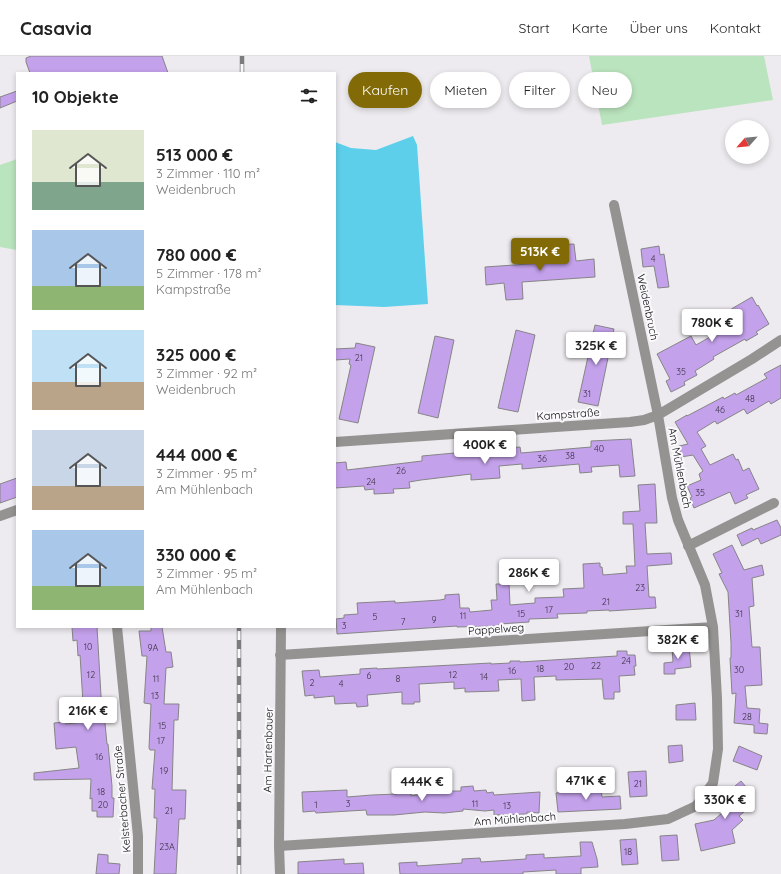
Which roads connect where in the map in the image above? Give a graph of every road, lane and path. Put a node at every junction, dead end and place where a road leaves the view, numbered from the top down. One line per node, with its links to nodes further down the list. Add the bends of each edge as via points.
1 (614, 205): 3 (street, Weidenbruch)
2 (781, 340): 3 (street, Kampstraße)
3 (658, 415): 4 (street, Kampstraße, via 630,422); 8 (street, Am Mühlenbach, via 672,498)
4 (336, 442)
5 (774, 503): 8 (street)
6 (16, 510): 7 (street)
7 (0, 516)
8 (688, 546): 9 (street, Am Mühlenbach, via 704,585)
9 (713, 627): 12 (street, Pappelweg); 13 (street, Am Mühlenbach, via 718,749 713,783 696,806 668,818 625,824)
10 (117, 628): 14 (street, Kelsterbacher Straße, via 138,836)
11 (281, 628): 12 (street, Am Hartenbauer)
12 (280, 655): 13 (street, Am Hartenbauer)
13 (279, 846): 15 (street, Am Hartenbauer)
14 (138, 874)
15 (280, 874)

